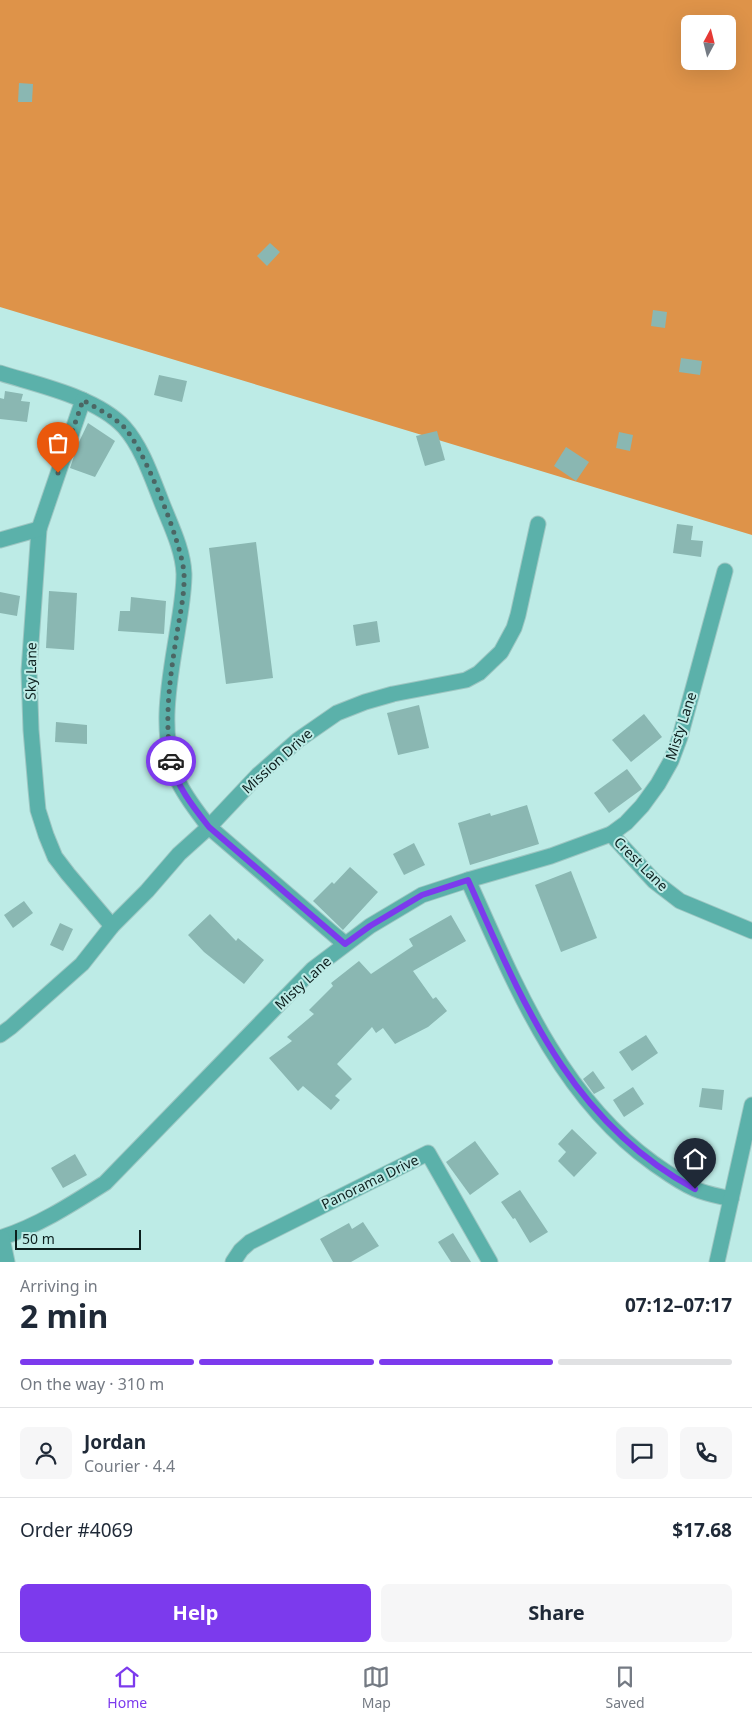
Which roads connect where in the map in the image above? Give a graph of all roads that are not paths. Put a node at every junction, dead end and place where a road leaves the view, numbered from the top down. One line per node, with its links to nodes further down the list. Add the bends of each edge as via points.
1 (0, 373): 2 (street)
2 (83, 400): 4 (street, Sky Lane); 7 (street, via 123,427 134,441 180,552 184,573 183,598 169,684 168,742 180,785)
3 (538, 524): 7 (street, Mission Drive, via 514,628 501,652 479,673 466,680 392,694 337,713 298,740 258,775)
4 (39, 529): 5 (street); 10 (street, Sky Lane, via 29,670 38,810 55,857)
5 (0, 540)
6 (725, 571): 8 (street, Misty Lane, via 671,761 642,806)
7 (209, 827): 10 (street, Mission Drive); 12 (street)
8 (611, 834): 9 (street, Misty Lane); 11 (street, Crest Lane, via 654,881 680,901)
9 (468, 880): 12 (street, Misty Lane, via 422,895); 15 (street, via 538,1027 595,1110 623,1140 673,1178 695,1189)
10 (112, 926): 13 (street, Mission Drive, via 82,964)
11 (752, 931)
12 (345, 944): 16 (street, Misty Lane, via 313,969 105,1183 41,1221)
13 (0, 1035)
14 (752, 1105): 15 (street)
15 (731, 1199): 20 (street)
16 (1, 1238): 17 (street)
17 (7, 1262)
18 (233, 1262): 19 (street, Panorama Drive, via 250,1242 428,1153)
19 (490, 1262)
20 (717, 1262)

